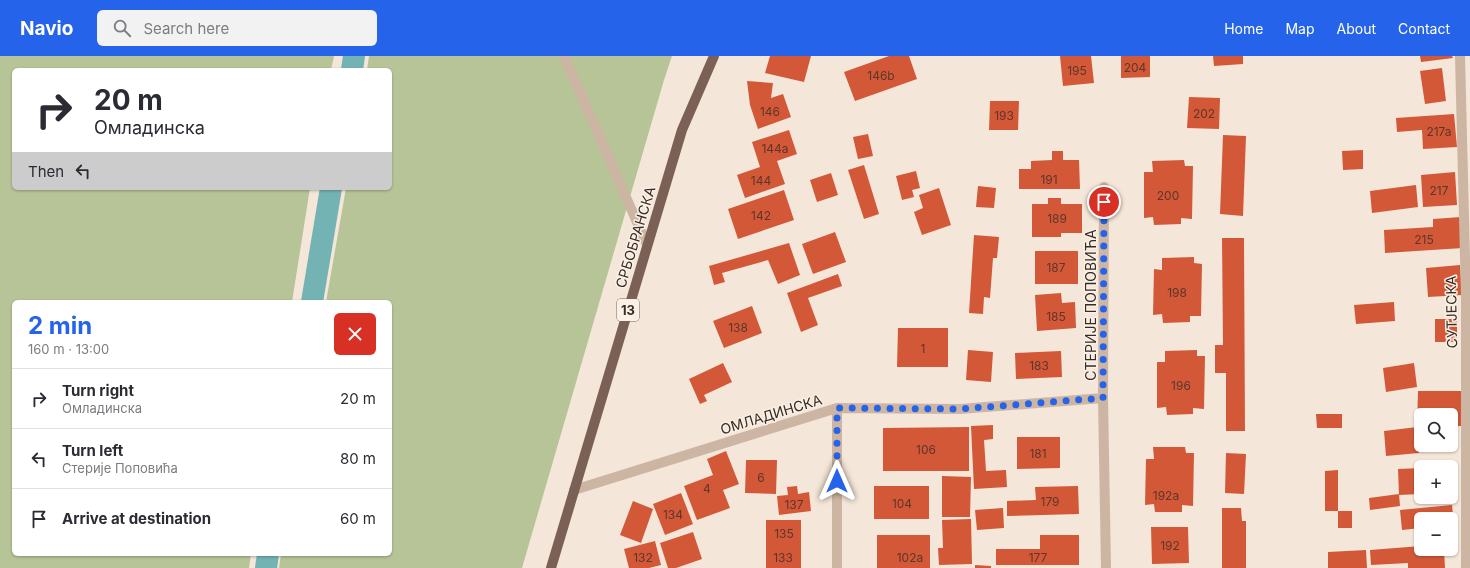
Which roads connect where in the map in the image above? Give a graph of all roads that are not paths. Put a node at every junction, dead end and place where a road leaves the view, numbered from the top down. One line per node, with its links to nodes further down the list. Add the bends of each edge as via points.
1 (564, 56): 5 (street)
2 (714, 56): 5 (main road, СРБОБРАНСКА / 13, via 682,130)
3 (1460, 56): 6 (street, СУТЈЕСКА)
4 (1104, 187): 7 (street, СТЕРИЈЕ ПОПОВИЋА)
5 (647, 245): 9 (main road, СРБОБРАНСКА / 13)
6 (1468, 298): 13 (street, СУТЈЕСКА)
7 (1103, 398): 8 (street, ОМЛАДИНСКА, via 960,409); 12 (street, СТЕРИЈЕ ПОПОВИЋА)
8 (837, 408): 9 (street, ОМЛАДИНСКА); 11 (street)
9 (574, 490): 10 (main road, СРБОБРАНСКА / 13)
10 (551, 568)
11 (837, 568)
12 (1106, 568)
13 (1466, 568)

